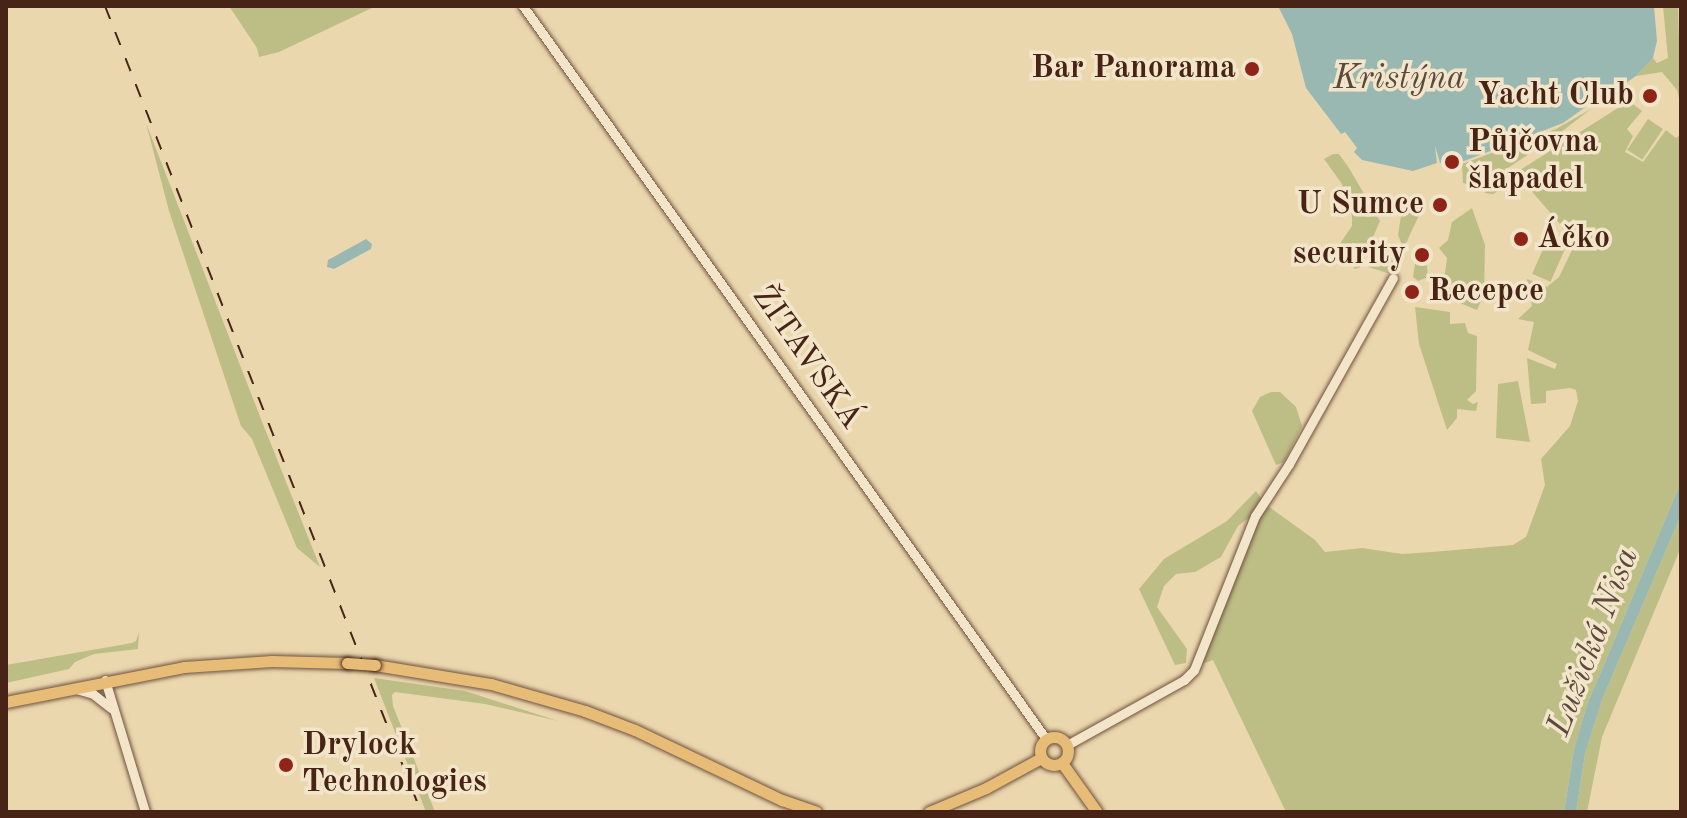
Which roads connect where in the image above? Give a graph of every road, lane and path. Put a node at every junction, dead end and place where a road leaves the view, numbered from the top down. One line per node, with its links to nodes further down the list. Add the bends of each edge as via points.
1 (523, 6): 7 (street, ŽITAVSKÁ)
2 (1393, 278): 8 (street, via 1255,516 1194,670)
3 (105, 680): 4 (main road); 6 (street); 12 (main road, bridge, via 235,662 347,663 491,684 646,735)
4 (69, 688): 5 (main road); 6 (street, via 93,694)
5 (6, 702)
6 (114, 711): 11 (street)
7 (1046, 739): 8 (main road, via 1057,737); 9 (main road)
8 (1067, 745): 10 (main road)
9 (1041, 758): 10 (main road, via 1050,765); 13 (main road)
10 (1062, 763): 14 (main road)
11 (145, 812)
12 (816, 812)
13 (929, 812)
14 (1097, 812)

